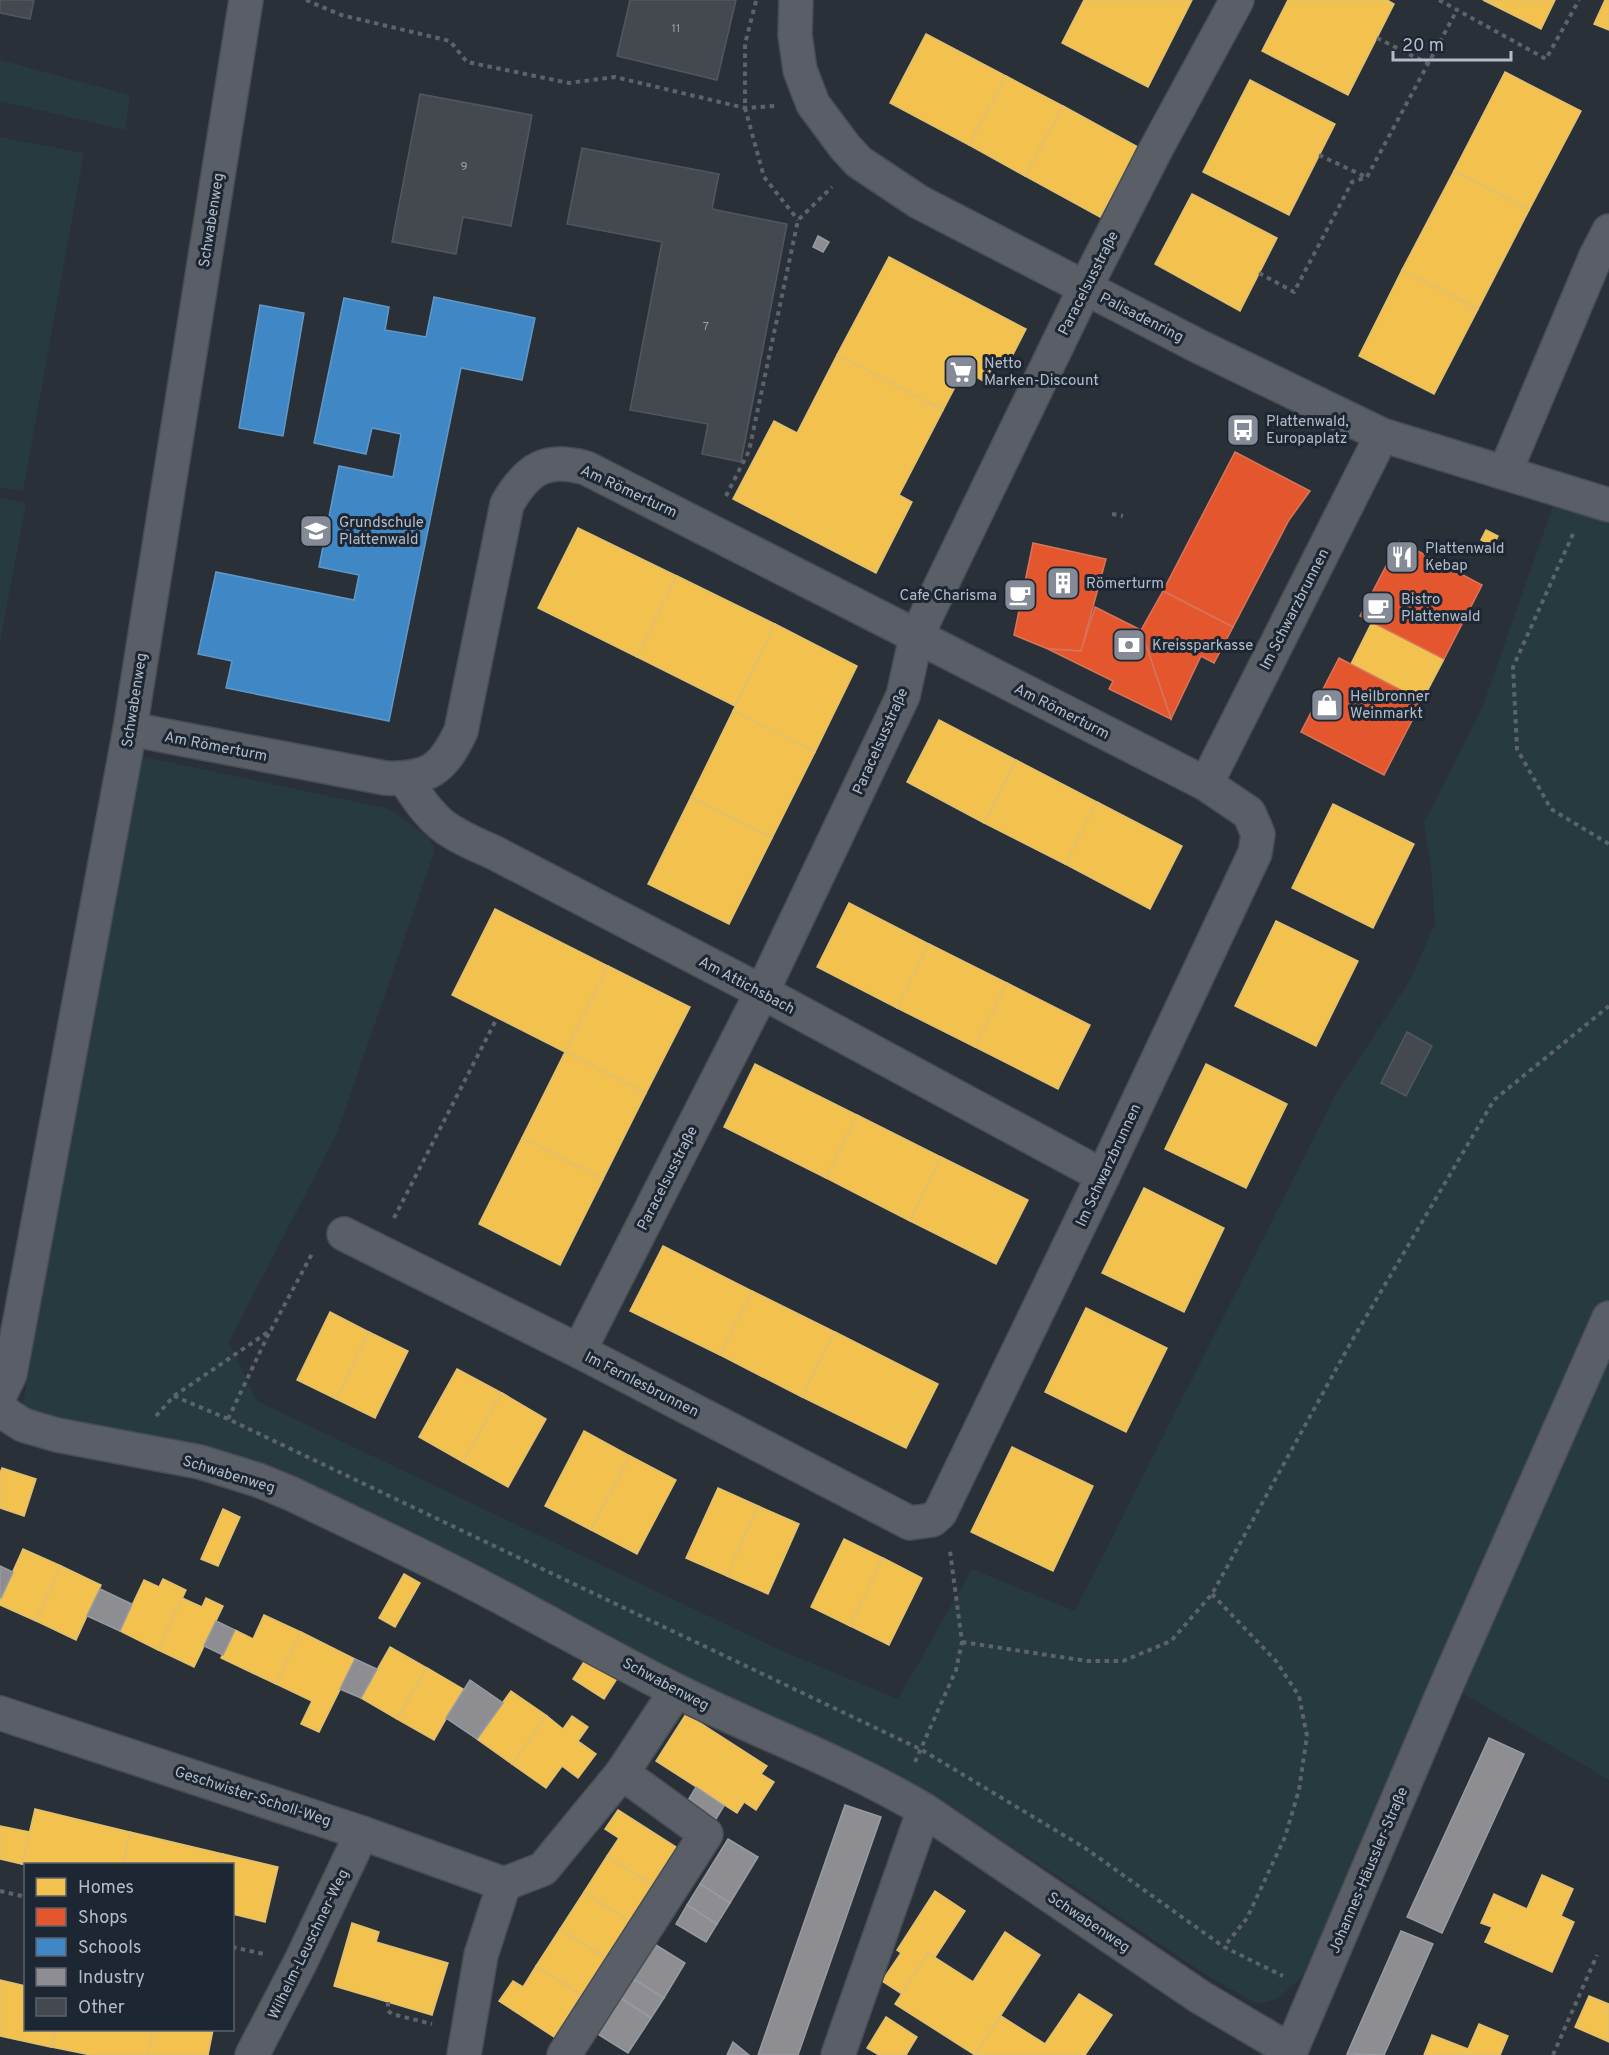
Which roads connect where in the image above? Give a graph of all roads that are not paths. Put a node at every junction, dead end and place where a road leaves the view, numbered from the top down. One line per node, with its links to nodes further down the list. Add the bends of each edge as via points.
1 (246, 0): 10 (street, Schwabenweg)
2 (796, 0): 5 (street, Palisadenring, via 800,70 813,104 859,162 929,208)
3 (1237, 0): 5 (street, Paracelsusstraße)
4 (1609, 231): 7 (street)
5 (1085, 288): 6 (street, Palisadenring); 9 (street, Paracelsusstraße)
6 (1382, 435): 7 (street, Palisadenring); 12 (street, Im Schwarzbrunnen)
7 (1504, 472): 8 (street, Palisadenring)
8 (1599, 501)
9 (916, 637): 11 (street, Am Römerturm, via 586,468 550,464 533,472 507,504 461,731 451,753 441,765); 12 (street, Am Römerturm); 14 (street, Paracelsusstraße, via 903,696)
10 (130, 729): 11 (street, Am Römerturm); 19 (street, Schwabenweg, via 10,1374)
11 (405, 779): 14 (street, Am Attichsbach, via 438,824 458,837)
12 (1206, 784): 13 (street, Am Römerturm)
13 (1249, 813): 15 (street, Im Schwarzbrunnen, via 1258,834 1255,853)
14 (762, 992): 15 (street, Am Attichsbach); 18 (street, Paracelsusstraße)
15 (1103, 1176): 21 (street, Im Schwarzbrunnen)
16 (344, 1234): 18 (street, Im Fernlesbrunnen)
17 (1609, 1318): 29 (street, Johannes-Häussler-Straße)
18 (579, 1351): 21 (street, Im Fernlesbrunnen, via 910,1523)
19 (0, 1395)
20 (0, 1410): 22 (street, Schwabenweg, via 23,1425 57,1435 200,1462 292,1494 489,1590)
21 (936, 1516)
22 (676, 1691): 24 (street); 25 (street, Schwabenweg, via 847,1768)
23 (0, 1713): 26 (street, Geschwister-Scholl-Weg)
24 (622, 1773): 27 (street, via 543,1869); 31 (street, via 706,1834)
25 (911, 1802): 29 (street, Schwabenweg, via 1200,1997); 32 (street)
26 (362, 1833): 27 (street, Geschwister-Scholl-Weg); 30 (street, Wilhelm-Leuschner-Weg)
27 (504, 1884): 28 (street, via 481,1955)
28 (466, 2044)
29 (1290, 2053)
30 (252, 2055)
31 (564, 2055)
32 (838, 2055)

